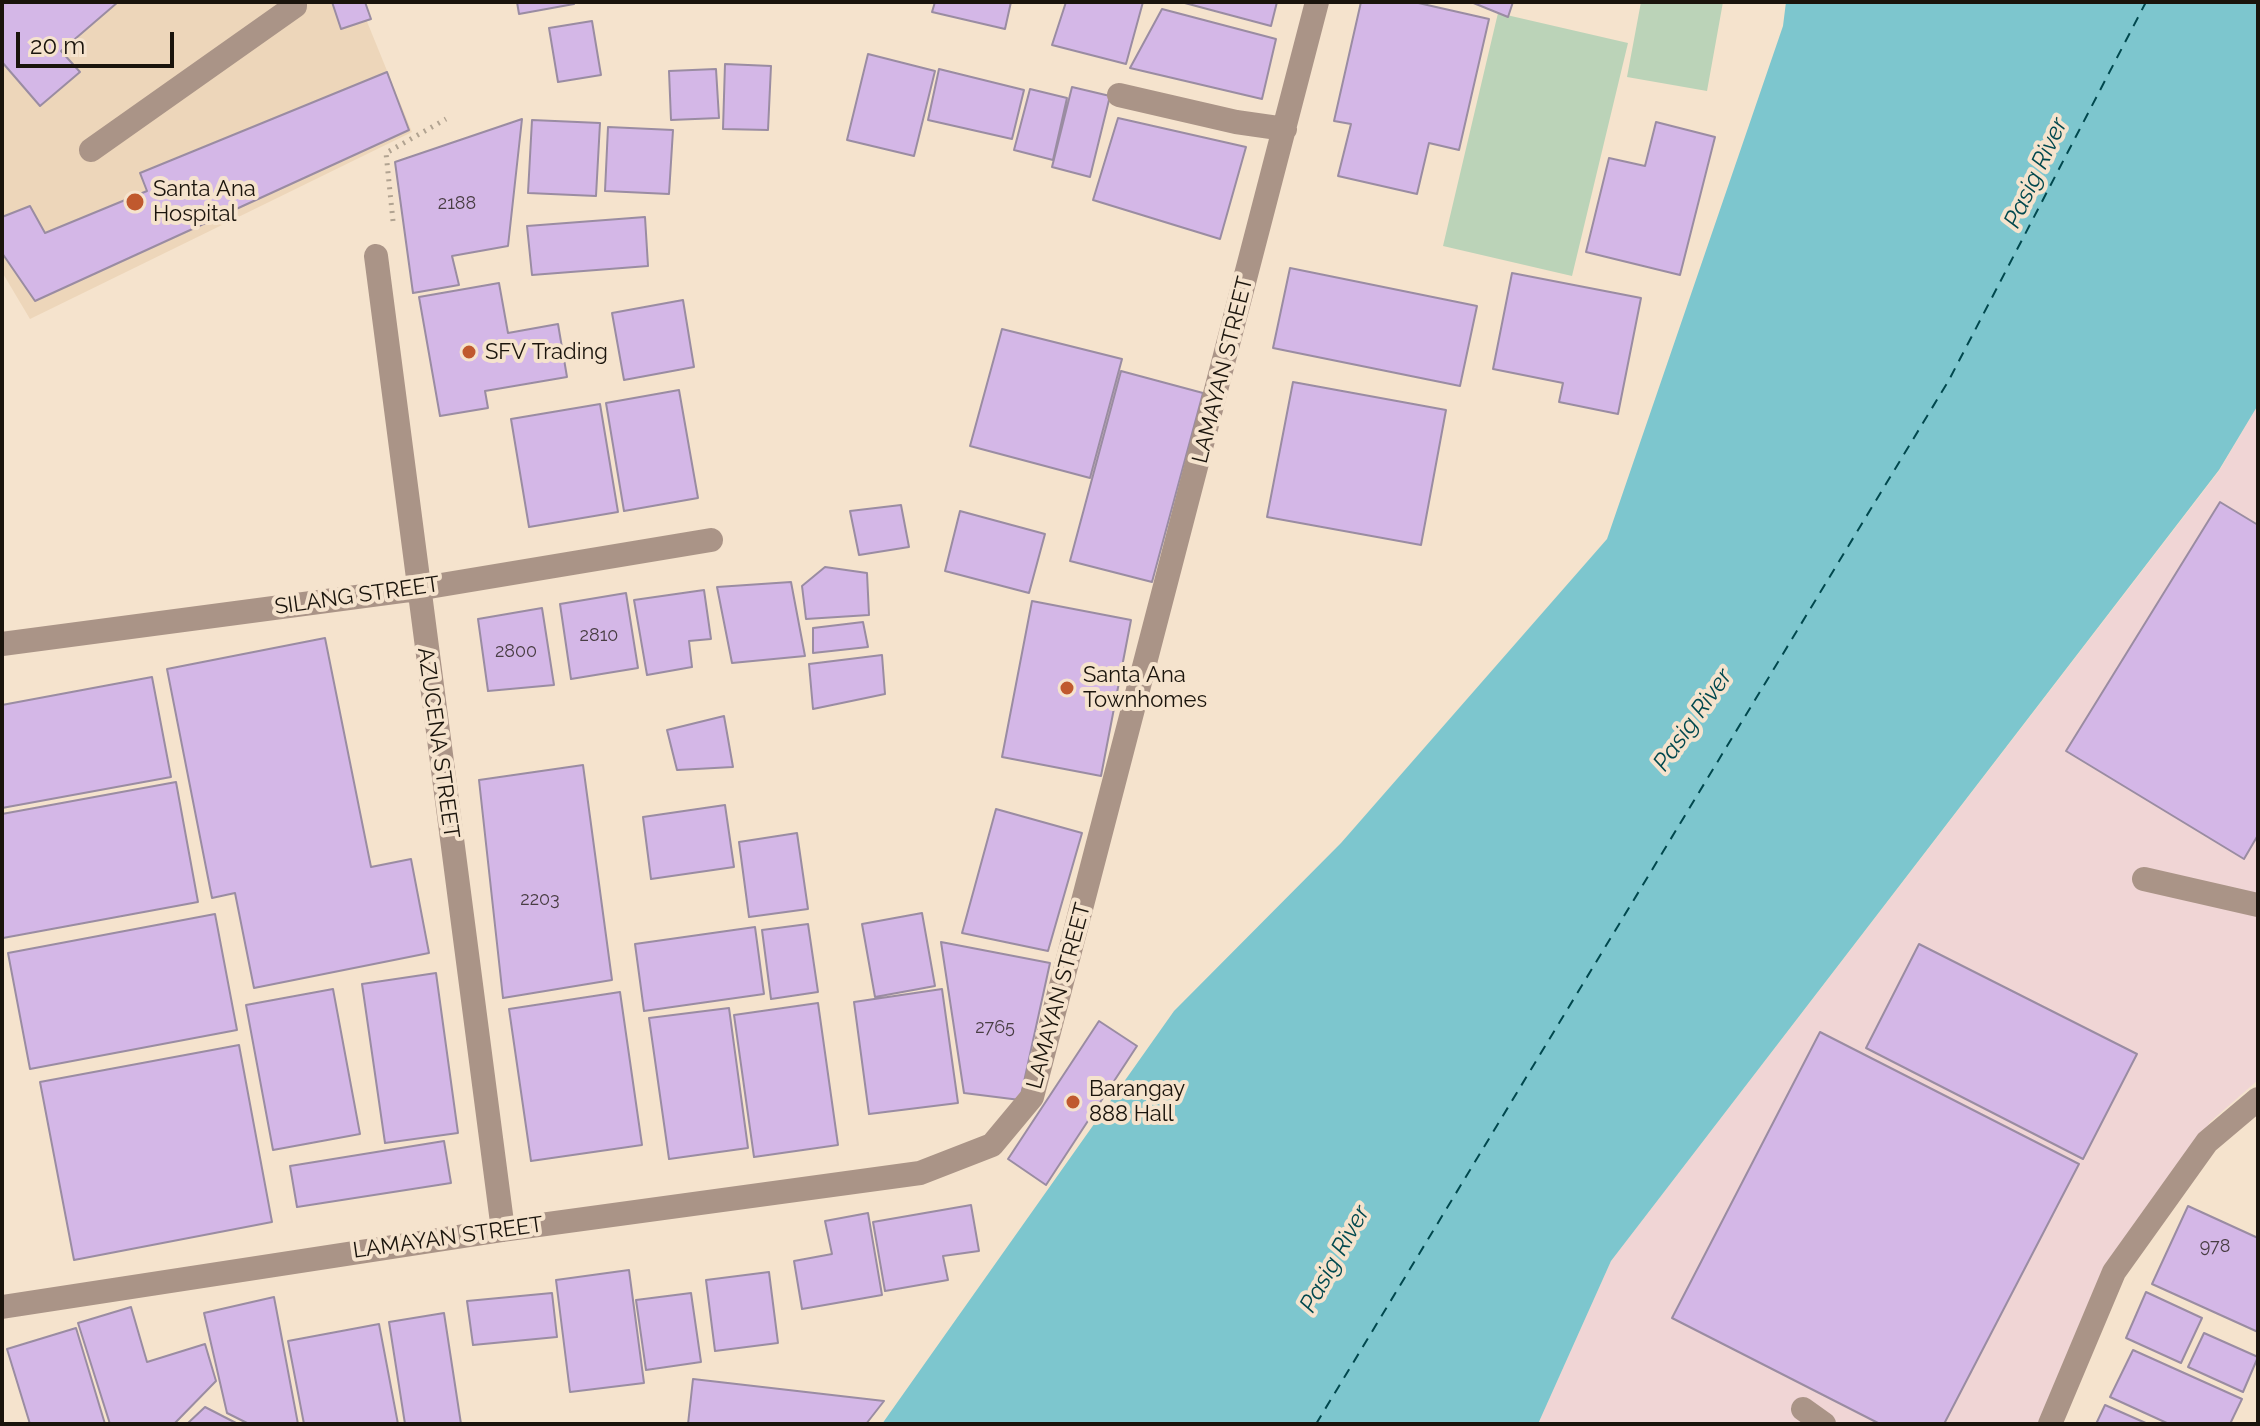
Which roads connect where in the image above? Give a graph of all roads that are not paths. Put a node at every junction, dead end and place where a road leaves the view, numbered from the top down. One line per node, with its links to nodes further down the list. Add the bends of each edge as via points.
1 (295, 2): 5 (street)
2 (1317, 2): 4 (street, LAMAYAN STREET)
3 (1119, 95): 4 (street)
4 (1285, 129): 13 (street, LAMAYAN STREET, via 1032,1097 992,1145 920,1173)
5 (91, 150)
6 (376, 256): 8 (street, AZUCENA STREET)
7 (711, 540): 8 (street, SILANG STREET)
8 (417, 589): 9 (street, SILANG STREET); 13 (street, AZUCENA STREET)
9 (2, 644)
10 (2144, 879): 11 (street)
11 (2258, 905)
12 (2258, 1099): 17 (street, via 2207,1142 2114,1272)
13 (503, 1230): 14 (street, LAMAYAN STREET)
14 (2, 1307)
15 (1803, 1409): 16 (street)
16 (1824, 1424)
17 (2050, 1424)

